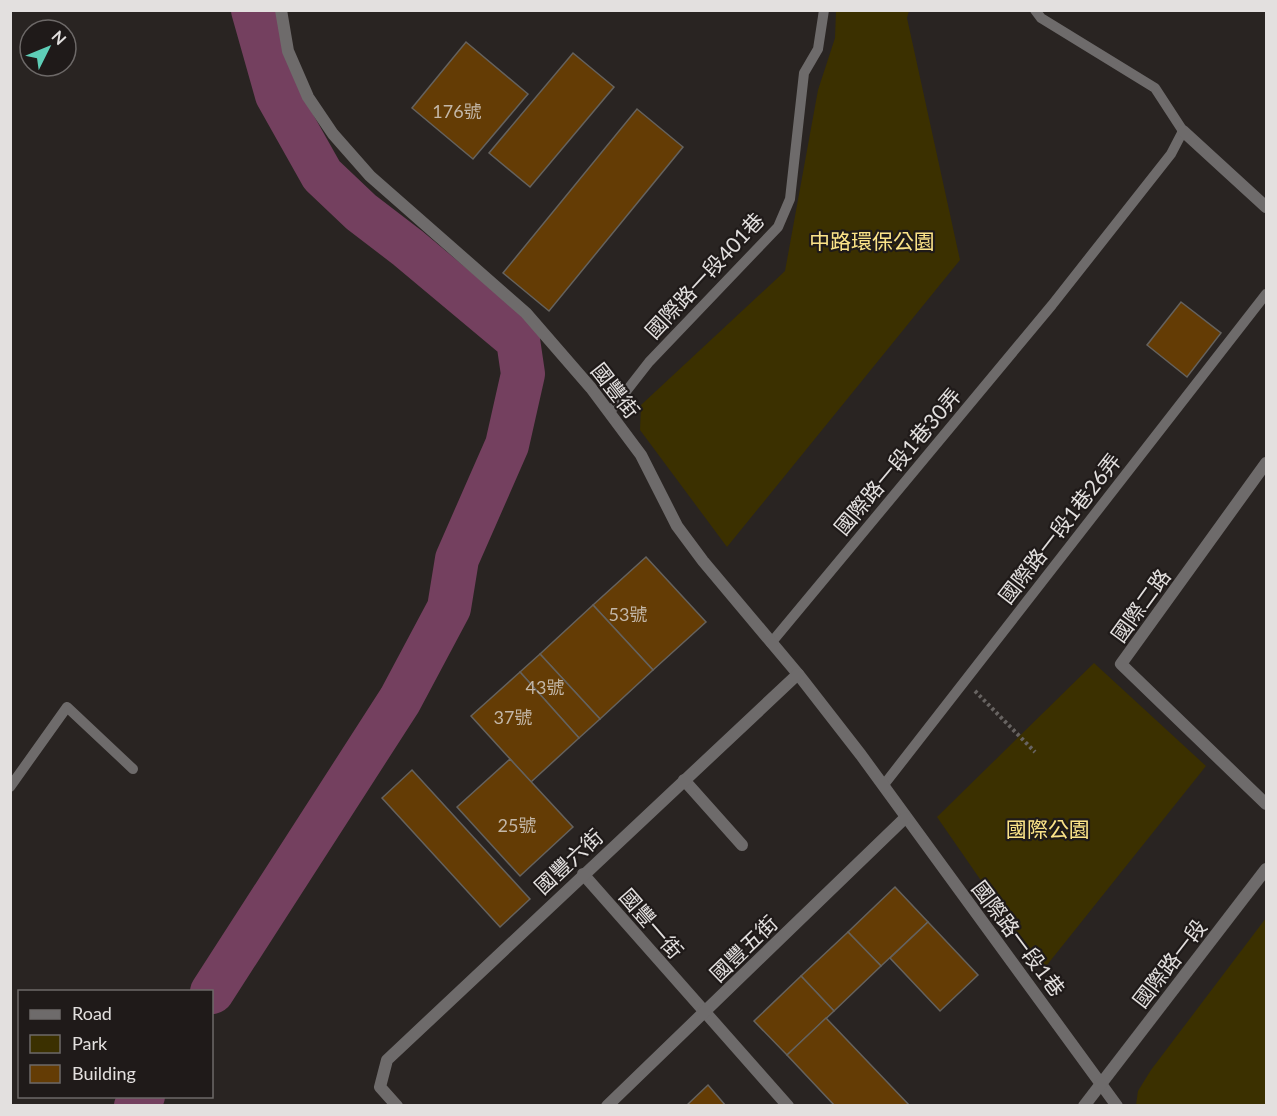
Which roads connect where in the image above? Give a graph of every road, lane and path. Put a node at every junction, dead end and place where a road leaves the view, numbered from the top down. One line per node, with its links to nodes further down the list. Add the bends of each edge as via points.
1 (281, 10): 7 (street, 國豐街, via 288,51 308,97 333,134 369,176 526,313)
2 (824, 10): 7 (lane, 國際路一段401巷, via 818,49 804,73 789,199 778,227 648,362)
3 (1035, 10): 4 (lane, via 1041,18 1155,88)
4 (1183, 131): 5 (street); 9 (lane, 國際路一段1巷30弄, via 1171,154 1052,305)
5 (1266, 207)
6 (1266, 294): 11 (lane, 國際路一段1巷26弄)
7 (610, 412): 9 (street, 國豐街, via 641,456 677,526)
8 (1266, 463): 17 (street, 國際二路, via 1121,664)
9 (771, 643): 10 (street, 國豐街)
10 (798, 674): 14 (street, 國豐六街); 15 (street, 國豐街)
11 (964, 680): 12 (path); 15 (lane, 國際路一段1巷26弄)
12 (1035, 752)
13 (133, 769): 16 (lane, via 67,707)
14 (684, 780): 19 (street); 21 (street, 國豐六街)
15 (883, 786): 18 (street, 國豐街)
16 (10, 787)
17 (1266, 804)
18 (905, 818): 22 (street, 國豐五街); 23 (street, 國際路一段1巷)
19 (742, 845)
20 (1266, 869): 23 (street, 國際路一段)
21 (583, 874): 22 (street, 國豐一街); 24 (street, 國豐六街, via 387,1060 380,1087)
22 (705, 1012): 25 (street, 國豐五街); 26 (street, 國豐一街)
23 (1101, 1082): 27 (street, 國際路一段); 28 (street, 國際路一段1巷)
24 (397, 1106)
25 (607, 1106)
26 (788, 1106)
27 (1084, 1106)
28 (1118, 1106)

